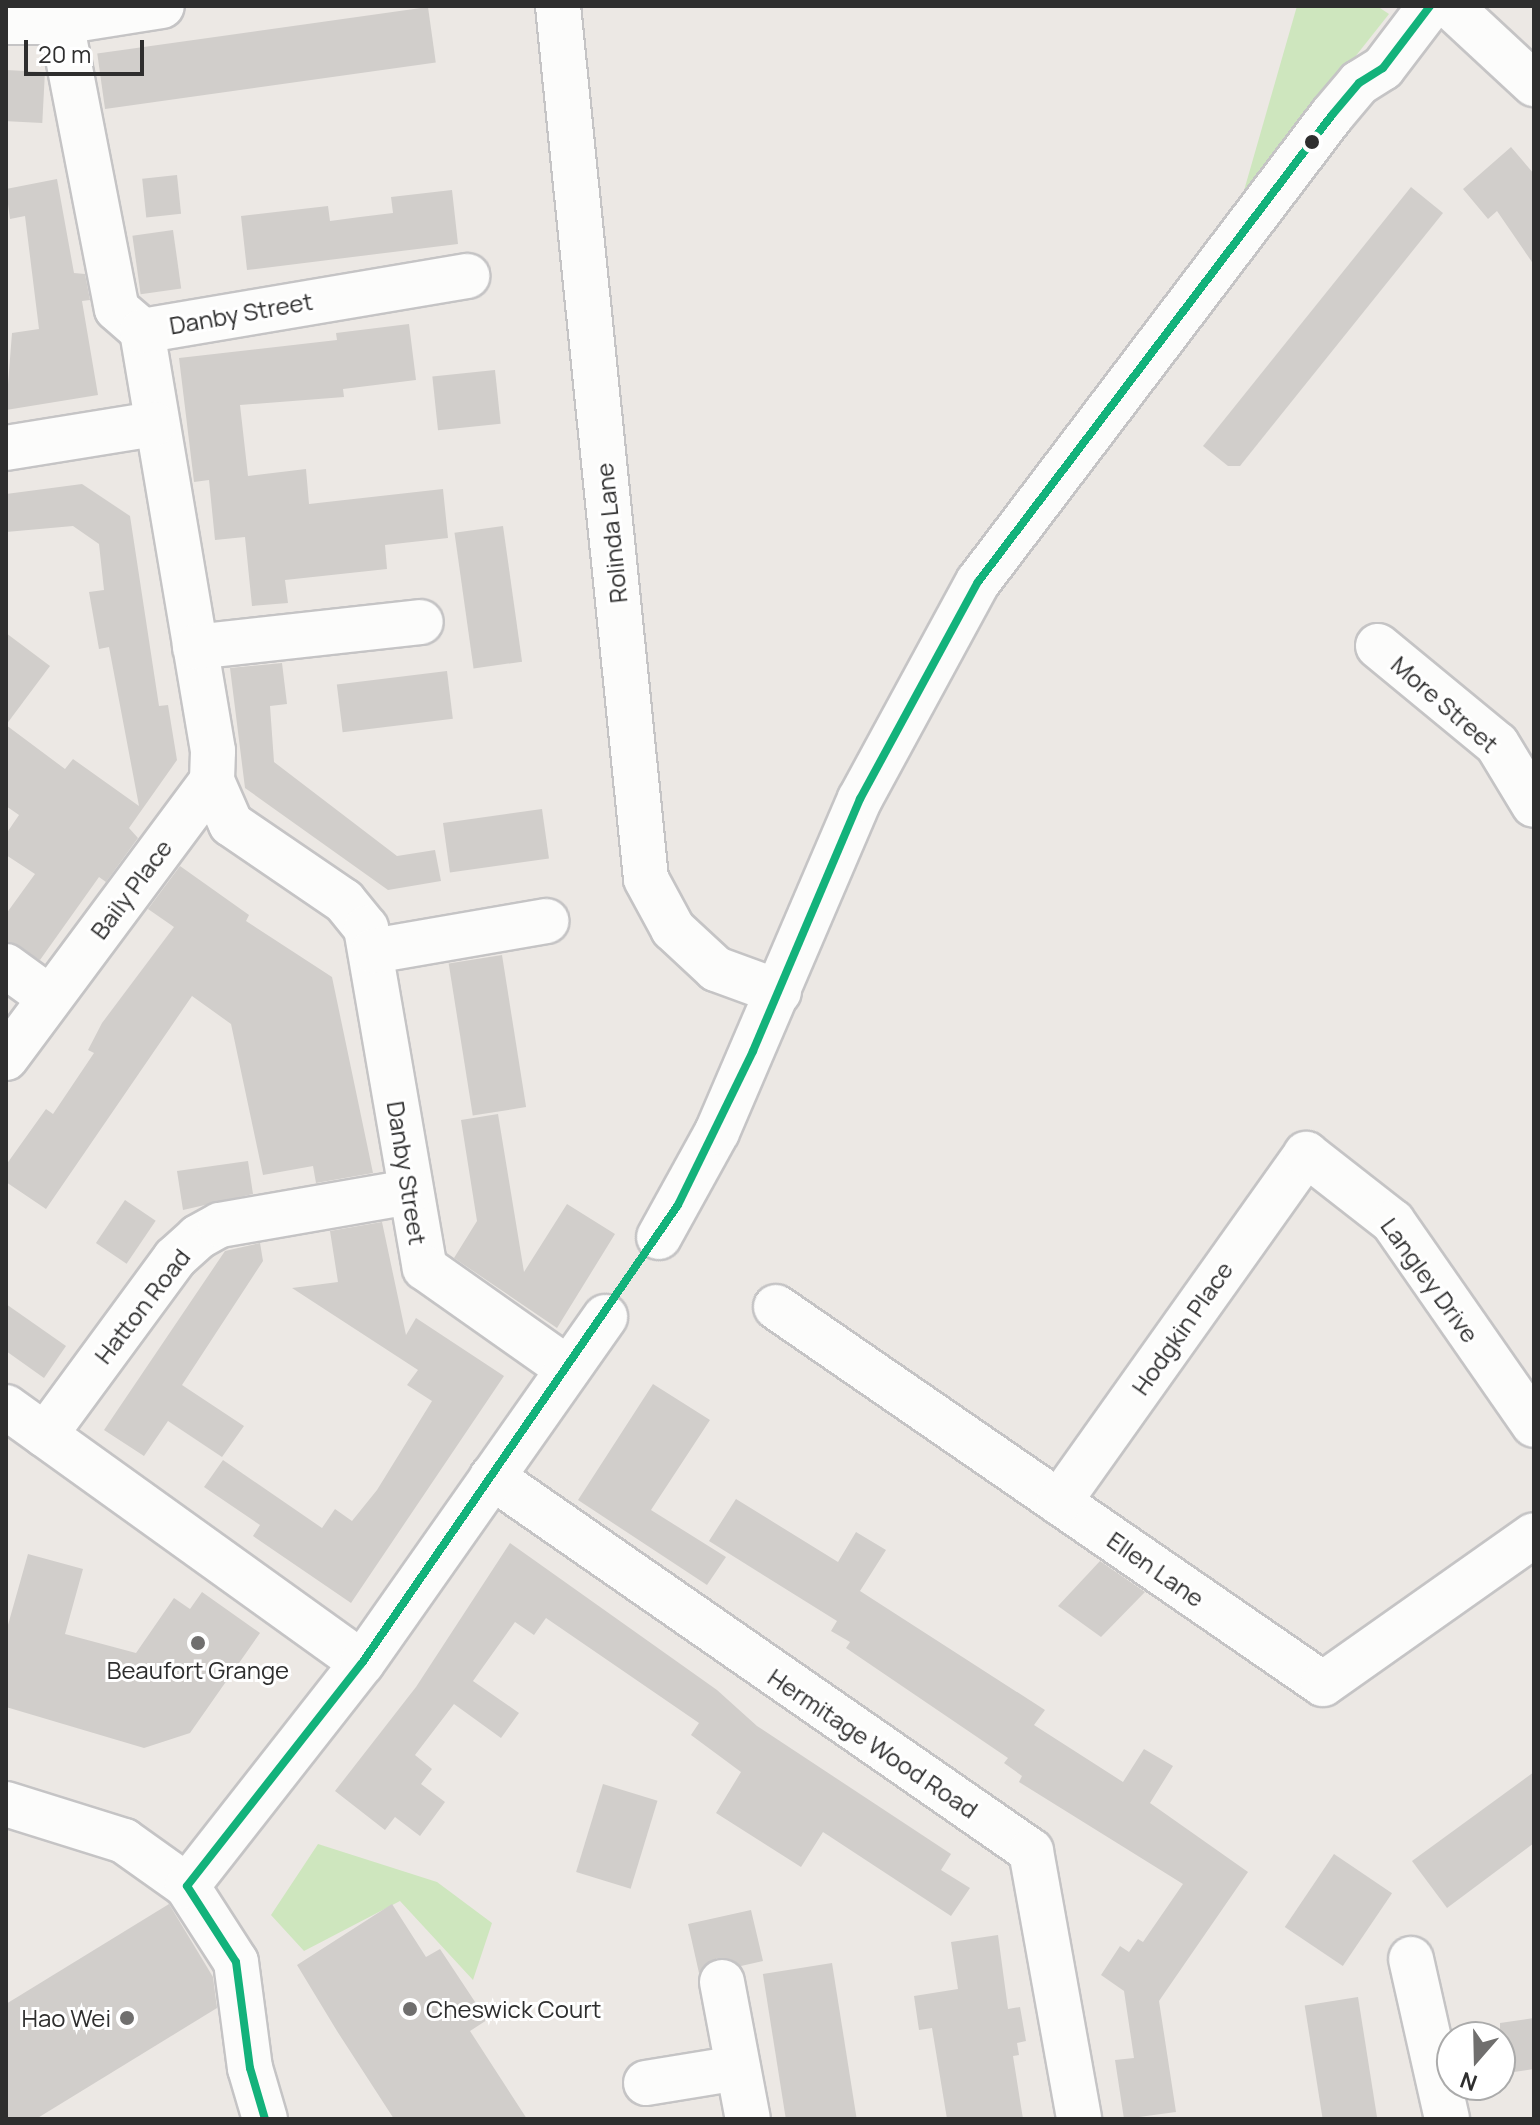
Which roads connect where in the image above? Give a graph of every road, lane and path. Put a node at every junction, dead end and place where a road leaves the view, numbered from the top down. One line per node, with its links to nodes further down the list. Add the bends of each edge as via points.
1 (162, 6): 6 (street)
2 (558, 6): 20 (street, Rolinda Lane, via 646,879 673,929 716,969)
3 (1430, 6): 20 (street, via 1383,68 1359,83 1332,115 978,582 860,799)
4 (1450, 6): 7 (street)
5 (6, 22): 6 (street)
6 (61, 22): 9 (street, via 117,309)
7 (1534, 84)
8 (467, 276): 9 (street, Danby Street)
9 (142, 331): 10 (street, Danby Street)
10 (154, 424): 11 (street); 14 (street, Danby Street)
11 (6, 448)
12 (421, 622): 14 (street)
13 (1378, 646): 16 (street, More Street, via 1497,744)
14 (195, 647): 15 (street, Danby Street)
15 (212, 781): 18 (street, Danby Street, via 231,824 344,901 366,928); 21 (street, Baily Place)
16 (1534, 805)
17 (546, 921): 18 (street)
18 (373, 951): 24 (street, Danby Street)
19 (6, 966): 21 (street)
20 (779, 992): 25 (street, via 717,1132)
21 (50, 998): 22 (street, Baily Place)
22 (6, 1058)
23 (1306, 1154): 30 (street, Langley Drive, via 1393,1222); 33 (street, Hodgkin Place)
24 (409, 1192): 28 (street, Danby Street, via 425,1268); 31 (street, Hatton Road, via 220,1225 198,1237 175,1258)
25 (659, 1237)
26 (776, 1307): 33 (street, Ellen Lane)
27 (605, 1317): 28 (street)
28 (568, 1369): 32 (street)
29 (6, 1407): 31 (street)
30 (1534, 1425)
31 (45, 1435): 35 (street)
32 (492, 1477): 35 (street); 44 (street, Hermitage Wood Road, via 1031,1851)
33 (1059, 1502): 34 (street, Ellen Lane, via 1323,1684)
34 (1534, 1535)
35 (362, 1663): 37 (street)
36 (6, 1804): 37 (street, via 124,1841)
37 (187, 1886): 42 (street, via 236,1962 250,2068)
38 (1411, 1959): 45 (street)
39 (722, 1982): 40 (street)
40 (738, 2068): 41 (street); 43 (street)
41 (646, 2083)
42 (265, 2119)
43 (748, 2119)
44 (1079, 2119)
45 (1447, 2119)

